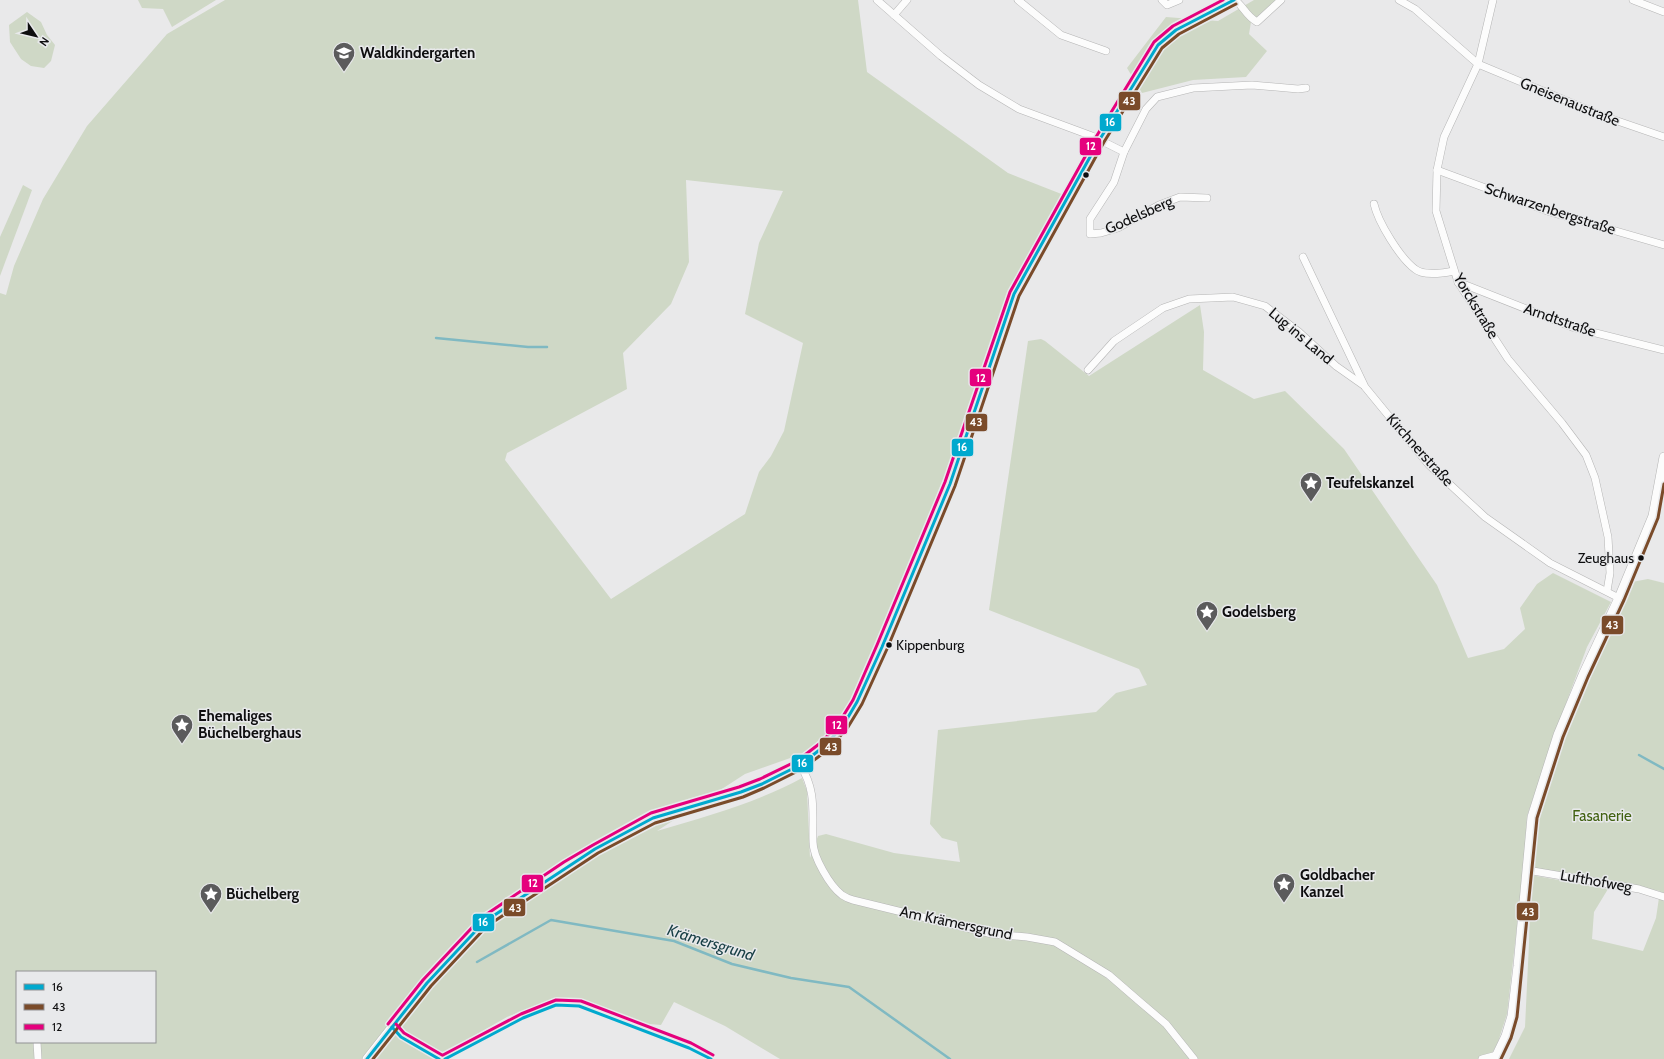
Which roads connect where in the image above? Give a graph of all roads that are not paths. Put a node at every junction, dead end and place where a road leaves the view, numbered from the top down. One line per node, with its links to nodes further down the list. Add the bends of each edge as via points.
1 (877, 0): 12 (street)
2 (907, 0): 12 (street)
3 (1018, 0): 13 (street, via 1061,35)
4 (1162, 0): 5 (street, via 1167,5)
5 (1179, 0)
6 (1234, 0): 7 (street, via 1257,22); 17 (street, via 1176,30 1158,45)
7 (1281, 0)
8 (1399, 0): 14 (street, Gneisenaustraße, via 1415,9)
9 (1493, 0): 14 (street, Yorckstraße)
10 (1633, 0): 11 (street)
11 (1664, 12)
12 (894, 16): 17 (street, via 979,85 1019,110)
13 (1106, 51)
14 (1478, 64): 16 (street, Gneisenaustraße, via 1603,116); 19 (street, Yorckstraße, via 1444,137)
15 (1306, 88): 18 (street, Godelsberg, via 1252,85 1193,88 1158,98 1146,109)
16 (1664, 137)
17 (1100, 139): 18 (street); 32 (street, via 1014,294 950,484 857,702 844,724 826,745)
18 (1124, 152): 20 (street, Godelsberg, via 1114,182 1090,219 1090,234 1118,228 1159,205 1180,197)
19 (1437, 170): 22 (street, Schwarzenbergstraße, via 1550,212); 24 (street, Yorckstraße, via 1436,211)
20 (1208, 198)
21 (1374, 204): 24 (street, via 1392,243 1416,270 1438,274)
22 (1664, 245)
23 (1303, 257): 28 (street, Kirchnerstraße)
24 (1454, 271): 25 (street, Yorckstraße)
25 (1458, 282): 26 (street, Arndtstraße, via 1572,327); 30 (street, Yorckstraße, via 1508,359 1586,455 1596,478 1608,537 1610,573)
26 (1664, 350)
27 (1088, 370): 28 (street, Lug ins Land, via 1114,341 1163,308 1189,299 1233,297 1265,306)
28 (1365, 387): 30 (street, Kirchnerstraße, via 1430,465 1485,517 1550,563)
29 (1664, 457): 31 (street, via 1653,516)
30 (1607, 591): 31 (street, Kirchnerstraße)
31 (1618, 598): 33 (street, via 1558,736 1532,817)
32 (800, 765): 38 (street, via 741,792 653,818 567,866 484,922 427,983); 39 (street, Am Krämersgrund, via 812,792 814,853 834,887 842,895 960,927 1055,942 1109,975 1166,1024)
33 (1527, 870): 34 (street, Lufthofweg, via 1639,889); 36 (street, via 1512,1016)
34 (1664, 897)
35 (37, 1043): 37 (street)
36 (1496, 1057): 40 (street)
37 (38, 1059)
38 (367, 1059)
39 (1194, 1059)
40 (1482, 1059)

